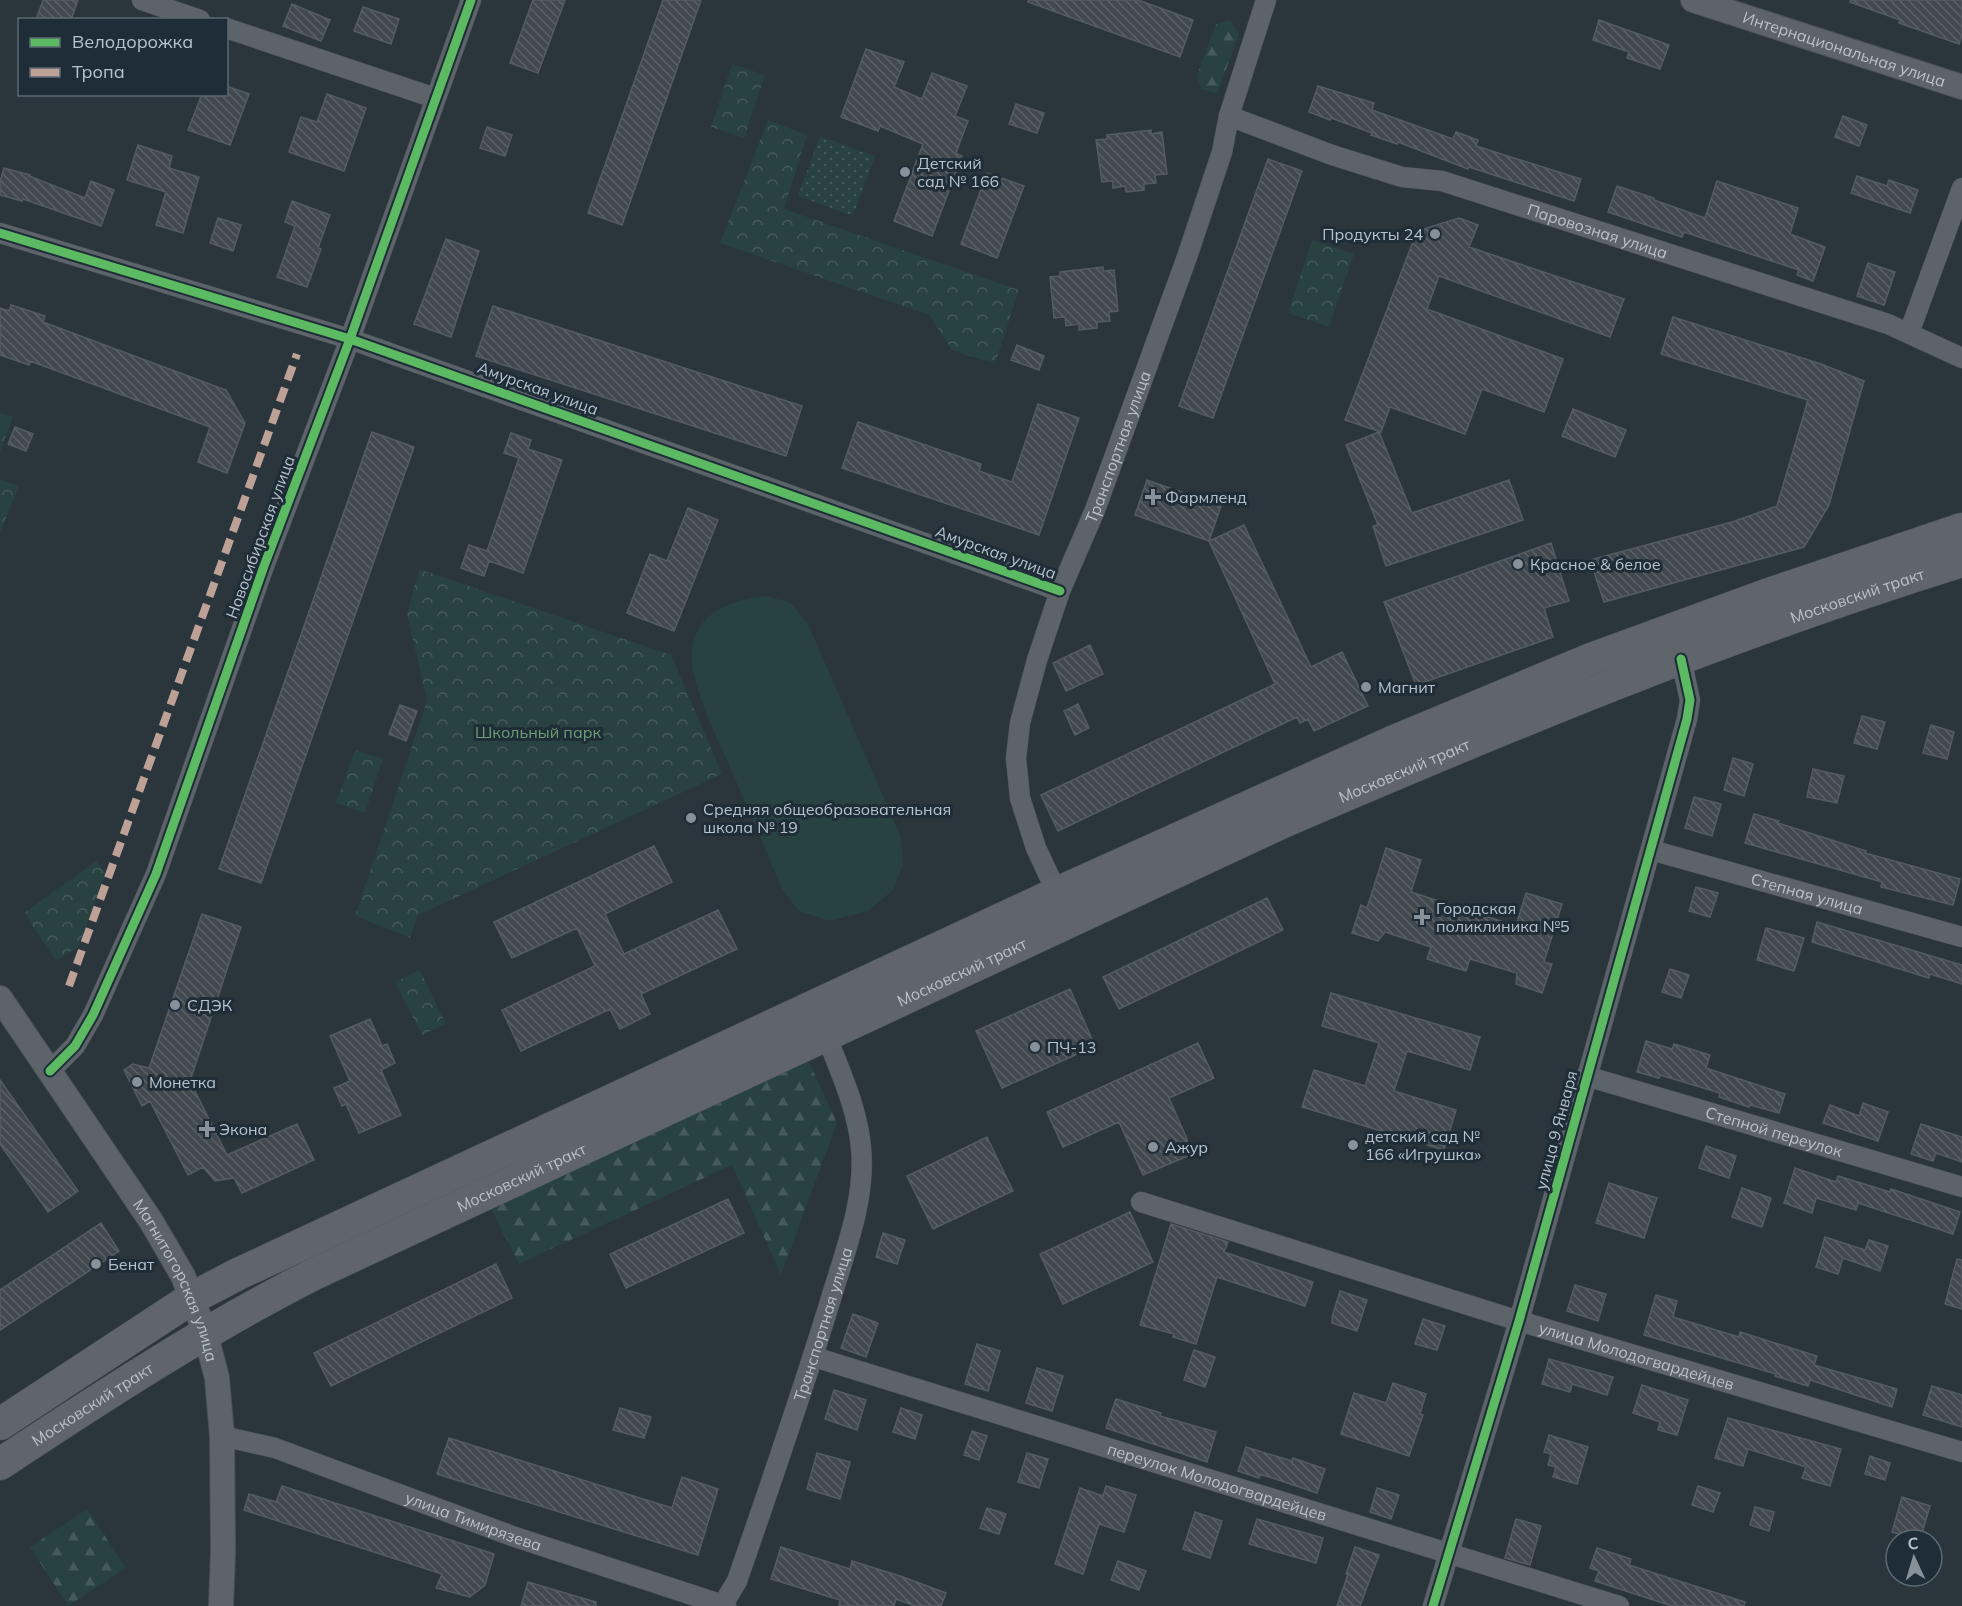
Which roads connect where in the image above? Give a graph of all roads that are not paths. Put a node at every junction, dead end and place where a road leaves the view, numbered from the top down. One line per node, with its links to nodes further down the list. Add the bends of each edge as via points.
1 (142, 0): 5 (street)
2 (471, 0): 8 (street, Новосибирская улица)
3 (1266, 0): 9 (street, Транспортная улица)
4 (1693, 0): 7 (street, Интернациональная улица)
5 (194, 18)
6 (228, 29): 8 (street)
7 (1962, 87)
8 (435, 98): 13 (street, Новосибирская улица)
9 (1229, 116): 12 (street, Паровозная улица, via 1332,155 1402,177 1442,181); 17 (street, Транспортная улица, via 1222,153 1187,257 1095,510)
10 (1962, 188): 12 (street)
11 (0, 233): 13 (street, Амурская улица)
12 (1909, 333): 14 (street, Паровозная улица)
13 (350, 339): 17 (street, Амурская улица); 24 (street, Новосибирская улица, via 264,566 156,874 93,1015 75,1046)
14 (1962, 358)
15 (1962, 529): 20 (main road, Московский тракт, via 1591,659 1281,791)
16 (1962, 561): 18 (main road, Московский тракт)
17 (1060, 591): 20 (street, Транспортная улица, via 1026,699 1016,758 1023,813)
18 (1681, 659): 19 (street, улица 9 Января, via 1690,700); 23 (main road, Московский тракт, via 1304,813)
19 (1651, 850): 21 (street, Степная улица); 25 (street, улица 9 Января)
20 (1058, 893): 28 (main road, Московский тракт)
21 (1962, 938)
22 (0, 998): 24 (street, Магнитогорская улица)
23 (826, 1035): 30 (main road, Московский тракт, via 314,1274); 31 (street, Транспортная улица, via 855,1119 861,1149 861,1183 851,1232)
24 (50, 1071): 28 (street, Магнитогорская улица, via 151,1221)
25 (1586, 1076): 26 (street, Степной переулок); 29 (street, улица 9 Января)
26 (1962, 1187)
27 (1141, 1202): 29 (street, улица Молодогвардейцев)
28 (192, 1298): 30 (street, Магнитогорская улица); 32 (main road, Московский тракт)
29 (1519, 1321): 34 (street, улица Молодогвардейцев); 36 (street, улица 9 Января)
30 (205, 1332): 33 (street, Магнитогорская улица, via 217,1378); 35 (main road, Московский тракт)
31 (814, 1357): 36 (street, переулок Молодогвардейцев); 38 (street, Транспортная улица, via 737,1581)
32 (0, 1424)
33 (222, 1436): 37 (street, Магнитогорская улица); 38 (street, улица Тимирязева, via 275,1448 512,1536)
34 (1962, 1452)
35 (0, 1464)
36 (1449, 1555): 39 (street, улица 9 Января); 40 (street, переулок Молодогвардейцев)
37 (221, 1606)
38 (724, 1606)
39 (1433, 1606)
40 (1619, 1606)

